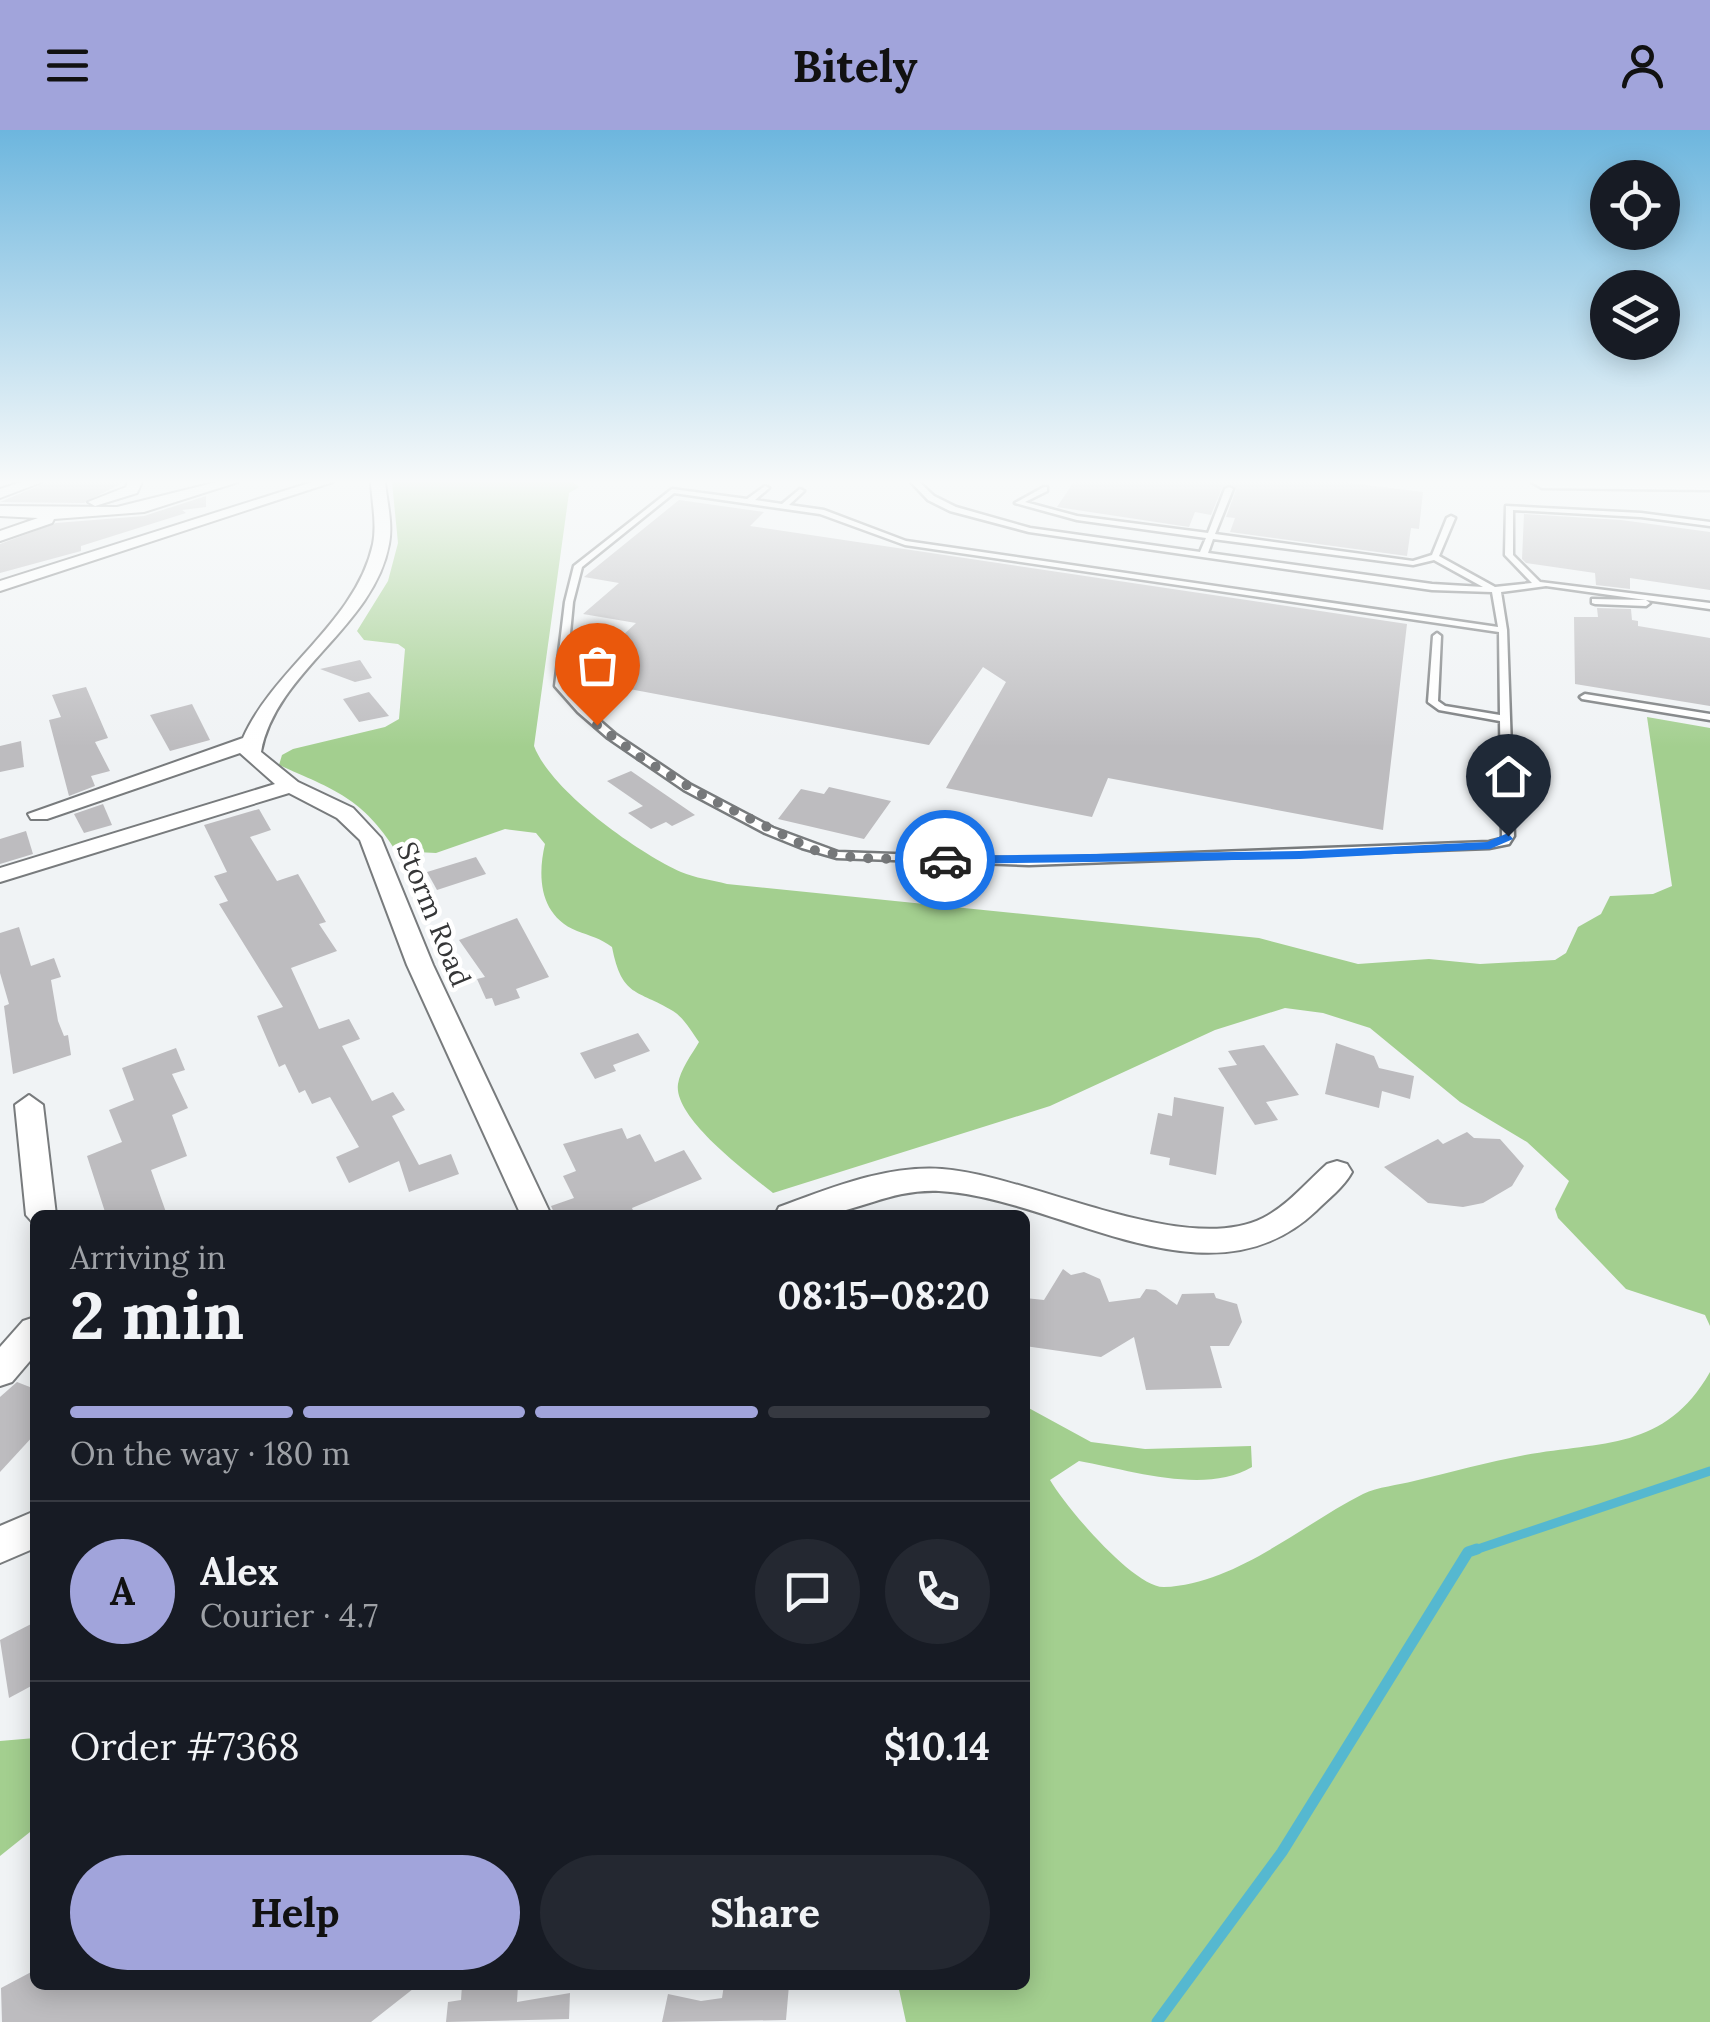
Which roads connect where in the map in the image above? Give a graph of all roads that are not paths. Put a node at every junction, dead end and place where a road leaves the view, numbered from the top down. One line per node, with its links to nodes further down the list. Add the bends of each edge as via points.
1 (49, 570): 9 (street)
2 (372, 570): 19 (street, via 333,634)
3 (580, 570): 18 (lane, via 569,602 560,686 644,760 814,850 1029,862 1498,844 1508,836)
4 (1088, 570): 14 (lane)
5 (1312, 570): 10 (lane)
6 (1460, 570): 10 (lane)
7 (1523, 570): 8 (lane)
8 (1536, 584): 10 (lane); 11 (lane)
9 (0, 586)
10 (1496, 590): 14 (lane)
11 (1647, 598): 12 (lane, via 1642,606); 13 (lane)
12 (1595, 601)
13 (1710, 606)
14 (1504, 630): 18 (lane)
15 (1437, 636): 18 (lane, via 1433,702)
16 (1585, 696): 17 (lane)
17 (1710, 717)
18 (1506, 719)
19 (249, 743): 20 (street, Storm Road, via 256,762); 21 (street)
20 (291, 786): 22 (street); 26 (street, Storm Road, via 327,801 370,838 420,965)
21 (39, 814)
22 (1, 875)
23 (29, 1106): 25 (street)
24 (1336, 1172): 27 (street, via 1268,1230 1219,1238 1149,1232 959,1182 926,1180 847,1194)
25 (40, 1210)
26 (534, 1210)
27 (804, 1210)
28 (30, 1337): 29 (street)
29 (0, 1371)
30 (30, 1532): 31 (street)
31 (0, 1545)

